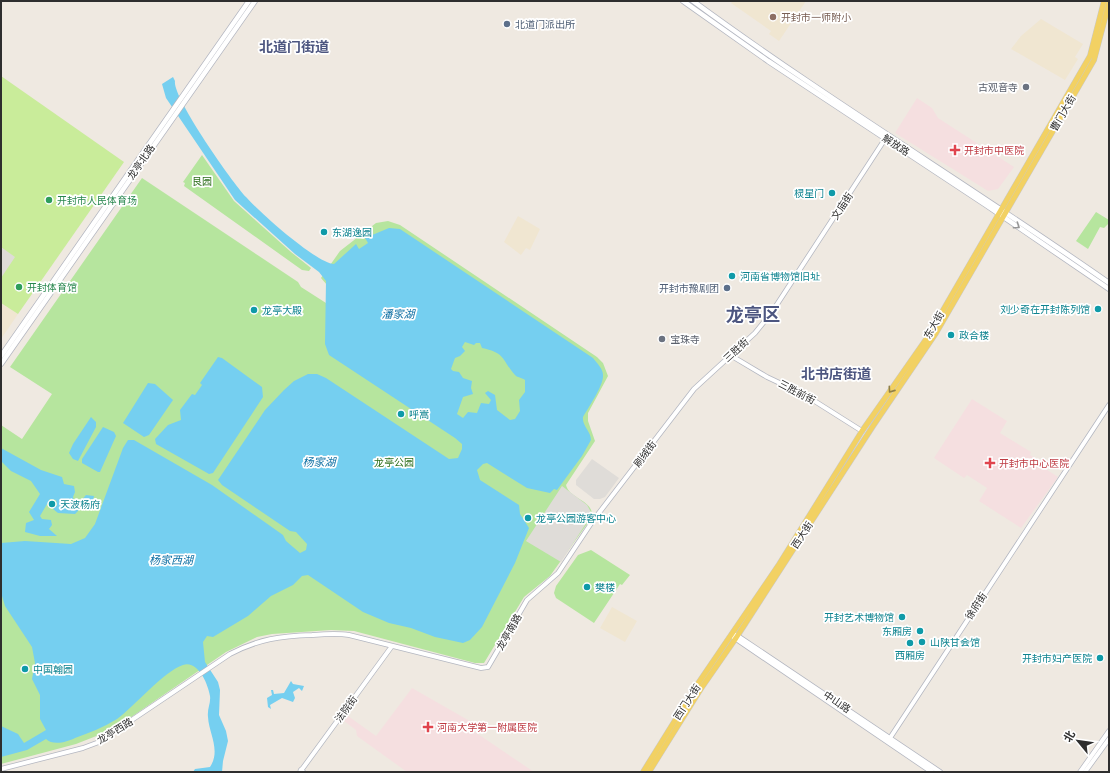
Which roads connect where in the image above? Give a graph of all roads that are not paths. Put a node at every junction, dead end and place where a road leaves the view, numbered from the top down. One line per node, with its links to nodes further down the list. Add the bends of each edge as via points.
1 (249, 1): 7 (main road, 龙亭北路)
2 (255, 1): 7 (main road, 龙亭北路)
3 (683, 1): 9 (main road, 解放路)
4 (693, 1): 10 (main road, 解放路, via 770,58)
5 (1104, 1): 10 (main road, 曹门大街, via 1090,56)
6 (1109, 3): 10 (main road, 曹门大街, via 1094,60)
7 (182, 99): 8 (main road, 龙亭北路)
8 (172, 114): 16 (main road, 龙亭北路); 17 (main road, 龙亭北路)
9 (885, 139): 11 (main road, 解放路); 12 (street, 文庙街)
10 (1003, 210): 11 (main road, 曹门大街); 13 (main road, 解放路)
11 (1000, 215): 14 (main road, 解放路, one-way to 14); 20 (main road, 东大街, via 933,337)
12 (798, 273): 15 (street, 三胜街, via 765,322)
13 (1109, 283)
14 (1109, 289)
15 (730, 355): 18 (street, 三胜街); 20 (street, 三胜前街, via 767,377 805,394)
16 (1, 356)
17 (1, 364)
18 (698, 385): 21 (street, 刷绒街)
19 (1109, 405): 25 (street, 徐府街)
20 (865, 432): 22 (main road, 西大街)
21 (592, 522): 23 (street, 龙亭南路, via 555,577 527,600 488,667 481,668)
22 (735, 636): 25 (main road, 中山路); 29 (main road, 西门大街, via 697,685); 30 (main road, 西门大街); 31 (main road, 中山路)
23 (392, 646): 27 (street, 龙亭西路, via 342,634 278,637 250,644 99,742); 28 (street, 法院街)
24 (1109, 731): 33 (street)
25 (890, 738): 32 (main road, 中山路)
26 (1109, 739): 34 (street)
27 (1, 769)
28 (301, 771)
29 (643, 772)
30 (649, 772)
31 (932, 772)
32 (940, 772)
33 (1080, 772)
34 (1086, 772)

